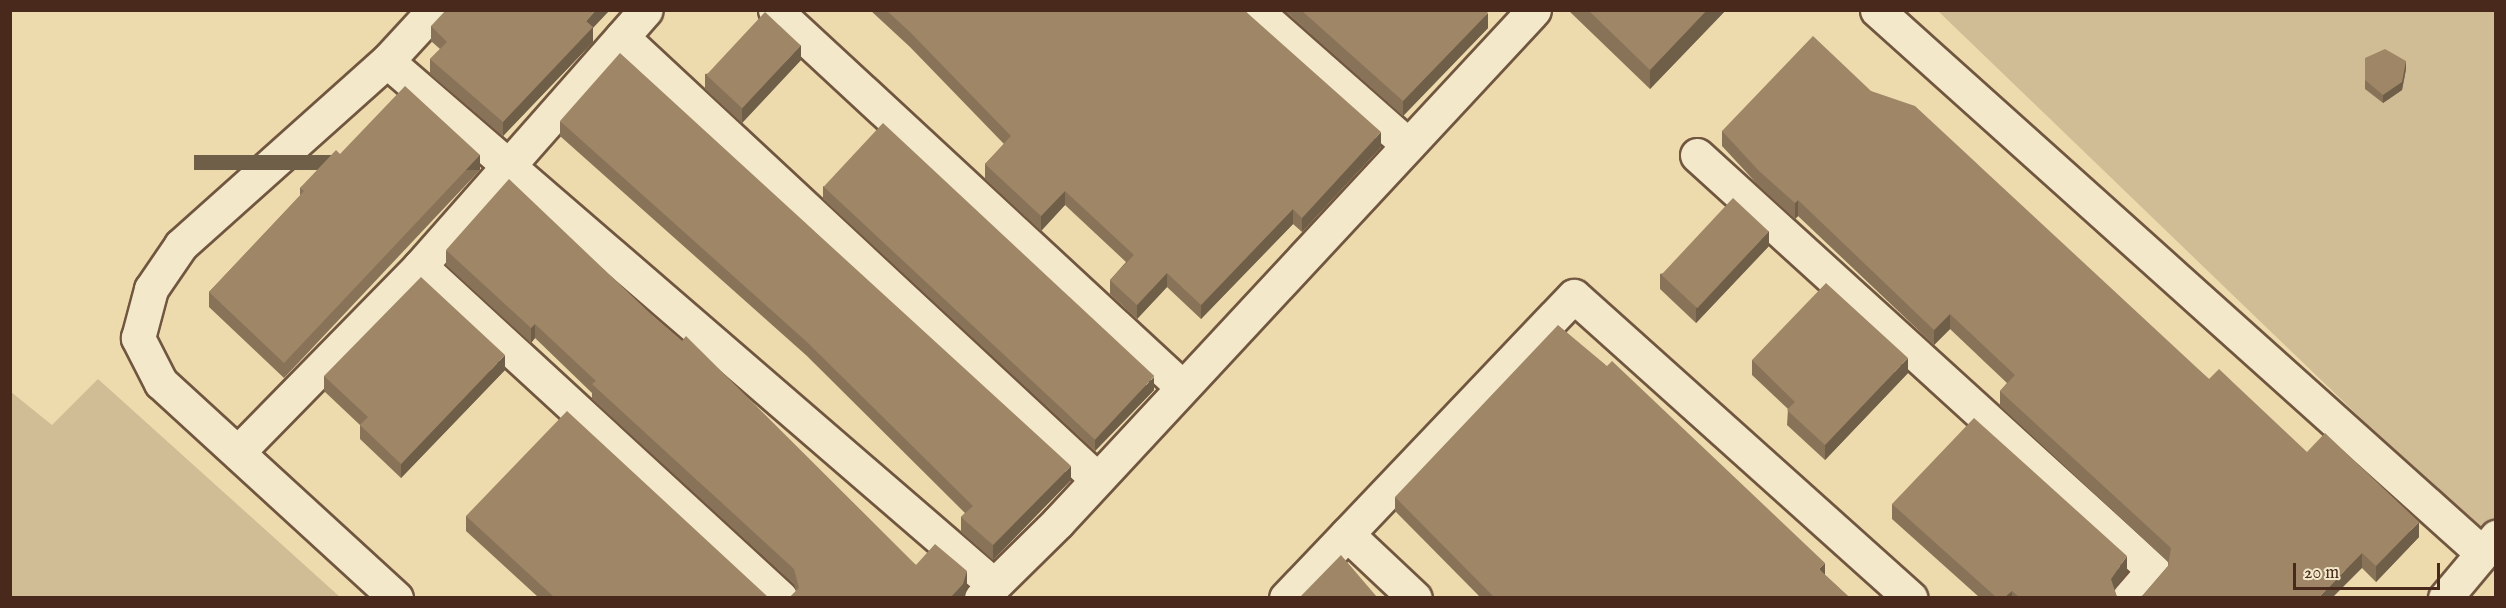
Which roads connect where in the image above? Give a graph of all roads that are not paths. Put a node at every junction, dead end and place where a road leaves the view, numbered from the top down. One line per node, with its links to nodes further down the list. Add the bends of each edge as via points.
1 (435, 10): 8 (street)
2 (646, 10): 7 (street)
3 (775, 10): 13 (street)
4 (1255, 10): 9 (street)
5 (1877, 10): 17 (street)
6 (1523, 14): 9 (street)
7 (622, 38): 11 (street); 15 (street)
8 (387, 61): 11 (street); 14 (street, via 181,244 151,289 138,338 161,383)
9 (1408, 145): 13 (street)
10 (1697, 155): 24 (street, via 2153,570)
11 (508, 165): 12 (street); 18 (street)
12 (420, 266): 14 (street); 20 (street)
13 (1181, 386): 15 (street)
14 (238, 452): 19 (street)
15 (1097, 479): 18 (street)
16 (1347, 534): 21 (street); 22 (street); 23 (street, via 1574,296)
17 (2489, 545): 25 (street)
18 (987, 591)
19 (396, 597)
20 (781, 597)
21 (1286, 597)
22 (1415, 597)
23 (1910, 597)
24 (2129, 597)
25 (2445, 597)

